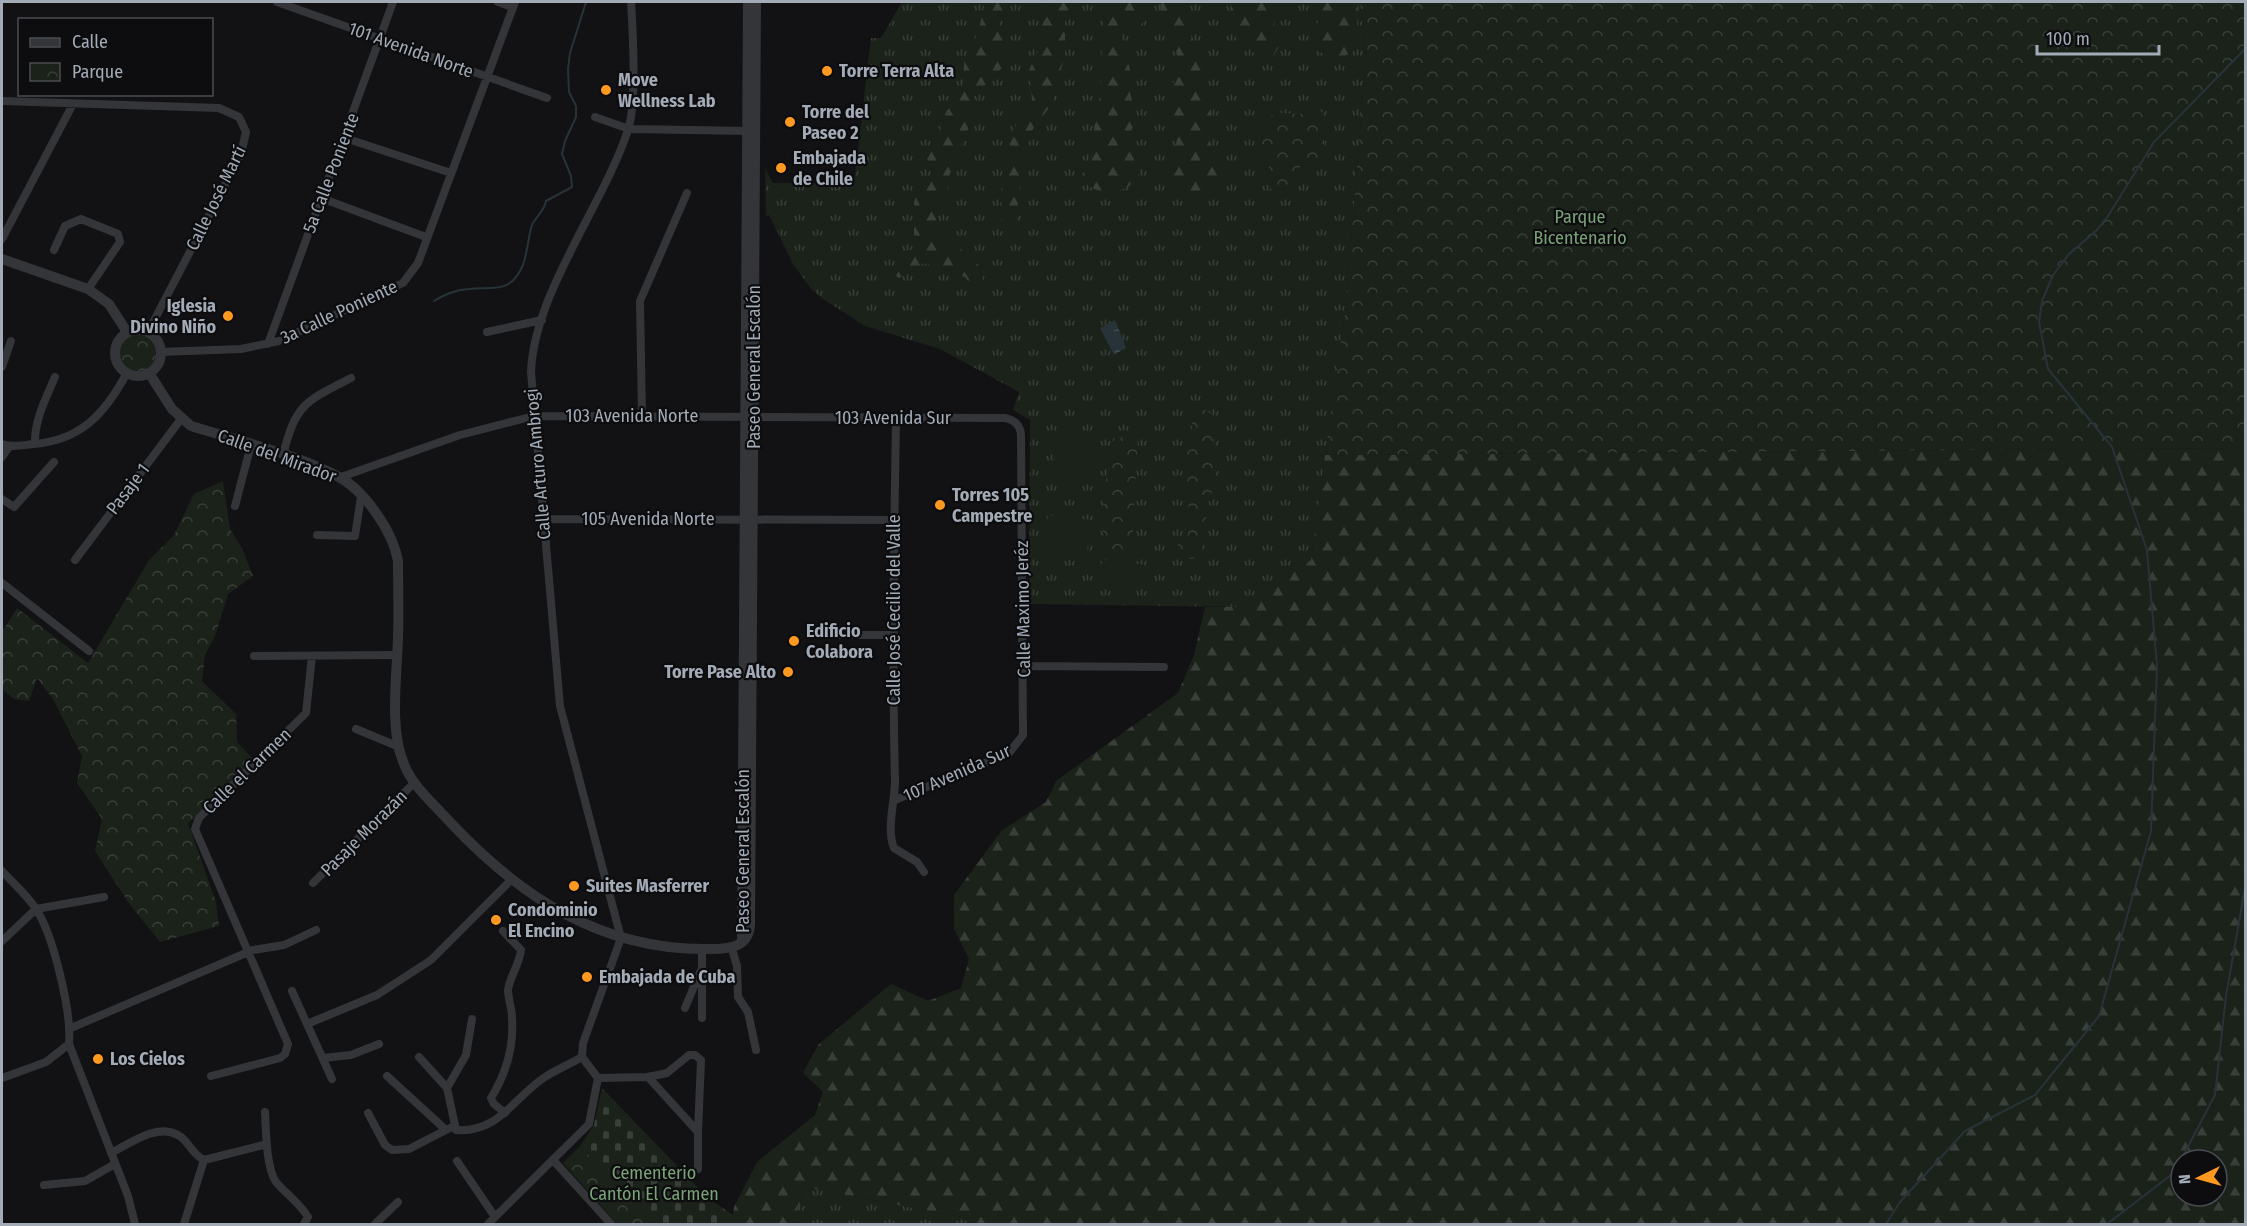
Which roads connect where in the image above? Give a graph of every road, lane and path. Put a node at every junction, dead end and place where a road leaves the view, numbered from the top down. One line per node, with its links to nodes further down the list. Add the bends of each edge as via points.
1 (277, 2): 8 (street, 101 Avenida Norte)
2 (393, 2): 8 (street, 5a Calle Poniente)
3 (498, 2): 7 (street)
4 (631, 2): 14 (street, Calle Arturo Ambrogi)
5 (748, 2): 15 (street, Paseo General Escalón)
6 (756, 2): 15 (street, Paseo General Escalón)
7 (513, 4): 9 (street, 3a Calle Poniente)
8 (380, 39): 9 (street, 101 Avenida Norte); 16 (street, 5a Calle Poniente)
9 (488, 78): 10 (street, 101 Avenida Norte); 17 (street, 3a Calle Poniente)
10 (547, 98)
11 (2, 101): 12 (street, Calle José Martí)
12 (73, 104): 21 (street); 27 (street, Calle José Martí, via 219,108 233,112 246,132 241,154)
13 (596, 117): 14 (street)
14 (629, 129): 15 (street); 25 (street, Calle Arturo Ambrogi)
15 (751, 131): 39 (street, Paseo General Escalón)
16 (345, 138): 17 (street); 19 (street, 5a Calle Poniente)
17 (451, 173): 20 (street, 3a Calle Poniente)
18 (687, 193): 38 (street, via 640,301)
19 (321, 198): 20 (street); 30 (street, 5a Calle Poniente)
20 (426, 237): 30 (street, 3a Calle Poniente, via 418,263 403,283)
21 (2, 239)
22 (54, 250): 24 (street, via 66,226 81,219 118,234 120,242)
23 (2, 259): 24 (street)
24 (88, 289): 26 (street, via 109,304)
25 (542, 320): 28 (street); 37 (street, Calle Arturo Ambrogi, via 531,361)
26 (127, 332): 27 (street); 33 (street, via 115,349 117,363)
27 (148, 332): 31 (street, via 158,340)
28 (486, 332)
29 (11, 341): 32 (street)
30 (268, 344): 31 (street, 3a Calle Poniente, via 241,350)
31 (161, 352): 34 (street, via 158,364)
32 (2, 367)
33 (127, 373): 34 (street); 43 (street, via 108,406 89,423 60,439)
34 (149, 373): 40 (street)
35 (55, 377): 43 (street, via 40,415)
36 (351, 378): 46 (street, via 319,394 298,413)
37 (534, 416): 38 (street, 103 Avenida Norte); 49 (street, 103 Avenida Norte, via 460,435); 53 (street, Calle Arturo Ambrogi)
38 (642, 416): 39 (street, 103 Avenida Norte)
39 (749, 416): 41 (street, 103 Avenida Sur); 54 (street, Paseo General Escalón)
40 (181, 419): 45 (street, Calle del Mirador, via 191,426); 57 (street, Pasaje 1)
41 (896, 420): 42 (street, 103 Avenida Sur, via 1005,418 1018,424); 55 (street, Calle José Cecilio del Valle)
42 (1021, 436): 65 (street, Calle Maximo Jeréz)
43 (35, 444): 44 (street)
44 (5, 445): 47 (street)
45 (251, 445): 46 (street, Calle del Mirador); 52 (street)
46 (282, 456): 49 (street, Calle del Mirador)
47 (2, 457)
48 (54, 462): 51 (street, via 14,507)
49 (341, 477): 50 (street, Calle del Mirador)
50 (361, 497): 56 (street, via 355,536); 62 (street, Calle del Mirador, via 387,528 396,549)
51 (2, 499)
52 (235, 506)
53 (543, 519): 54 (street, 105 Avenida Norte); 80 (street, Calle Arturo Ambrogi, via 563,725)
54 (749, 519): 55 (street, 105 Avenida Norte); 83 (street, Paseo General Escalón, via 750,924 749,933)
55 (895, 520): 60 (street, Calle José Cecilio del Valle)
56 (317, 536)
57 (75, 560)
58 (2, 583): 61 (street)
59 (827, 635): 60 (street)
60 (894, 635): 71 (street, Calle José Cecilio del Valle)
61 (89, 651)
62 (397, 655): 64 (street); 69 (street, Calle del Mirador)
63 (254, 656): 64 (street)
64 (312, 656): 84 (street, Calle el Carmen, via 306,713 199,818 195,829)
65 (1023, 666): 66 (street); 68 (street, Calle Maximo Jeréz, via 1024,732)
66 (1164, 667)
67 (356, 729): 69 (street)
68 (1018, 745): 71 (street, 107 Avenida Sur, via 1009,753)
69 (397, 746): 70 (street, Calle del Mirador)
70 (414, 783): 74 (street); 75 (street, Pasaje Morazán)
71 (895, 800): 73 (street, Calle José Cecilio del Valle, via 893,845)
72 (2, 871): 77 (street)
73 (924, 872)
74 (511, 880): 80 (street, via 547,906 588,927); 90 (street, via 432,960 377,995)
75 (313, 883)
76 (104, 897): 77 (street)
77 (36, 909): 81 (street); 91 (street, via 52,949)
78 (316, 930): 84 (street, via 284,945)
79 (503, 931): 107 (street, via 521,950 508,991 510,1048 501,1082 491,1098)
80 (621, 938): 82 (street); 97 (street, via 583,1043)
81 (2, 941)
82 (702, 949): 83 (street); 85 (street)
83 (732, 949): 94 (street, via 738,966 738,997 748,1012)
84 (248, 952): 91 (street); 98 (street, Calle el Carmen, via 288,1044 285,1054)
85 (702, 969): 87 (street); 88 (street)
86 (292, 992): 90 (street)
87 (685, 1008)
88 (702, 1018)
89 (472, 1019): 104 (street, via 466,1055)
90 (307, 1024): 96 (street)
91 (71, 1028): 92 (street)
92 (69, 1044): 101 (street, via 46,1062); 111 (street)
93 (379, 1044): 96 (street, via 351,1055)
94 (756, 1050)
95 (419, 1057): 104 (street)
96 (323, 1058): 103 (street)
97 (582, 1058): 102 (street); 107 (street, via 545,1077)
98 (211, 1076)
99 (387, 1076): 108 (street)
100 (648, 1077): 102 (street); 109 (street); 109 (street, via 667,1073 689,1054 701,1060)
101 (2, 1078)
102 (598, 1078): 113 (street, via 589,1124)
103 (332, 1079)
104 (447, 1088): 108 (street)
105 (265, 1112): 110 (street)
106 (368, 1113): 108 (street, via 386,1146 393,1150 409,1149)
107 (506, 1113): 108 (street, via 473,1131)
108 (449, 1128)
109 (698, 1132): 116 (street)
110 (267, 1144): 112 (street); 122 (street, via 275,1180 304,1210 308,1217)
111 (111, 1153): 112 (street, via 166,1130 181,1138 195,1156); 115 (street)
112 (204, 1160): 121 (street)
113 (553, 1160): 119 (street); 125 (street)
114 (457, 1161): 119 (street)
115 (115, 1164): 117 (street, via 85,1181); 120 (street)
116 (698, 1169)
117 (44, 1185)
118 (398, 1202): 123 (street)
119 (495, 1216): 124 (street)
120 (135, 1224)
121 (184, 1224)
122 (304, 1224)
123 (375, 1224)
124 (488, 1224)
125 (611, 1224)

